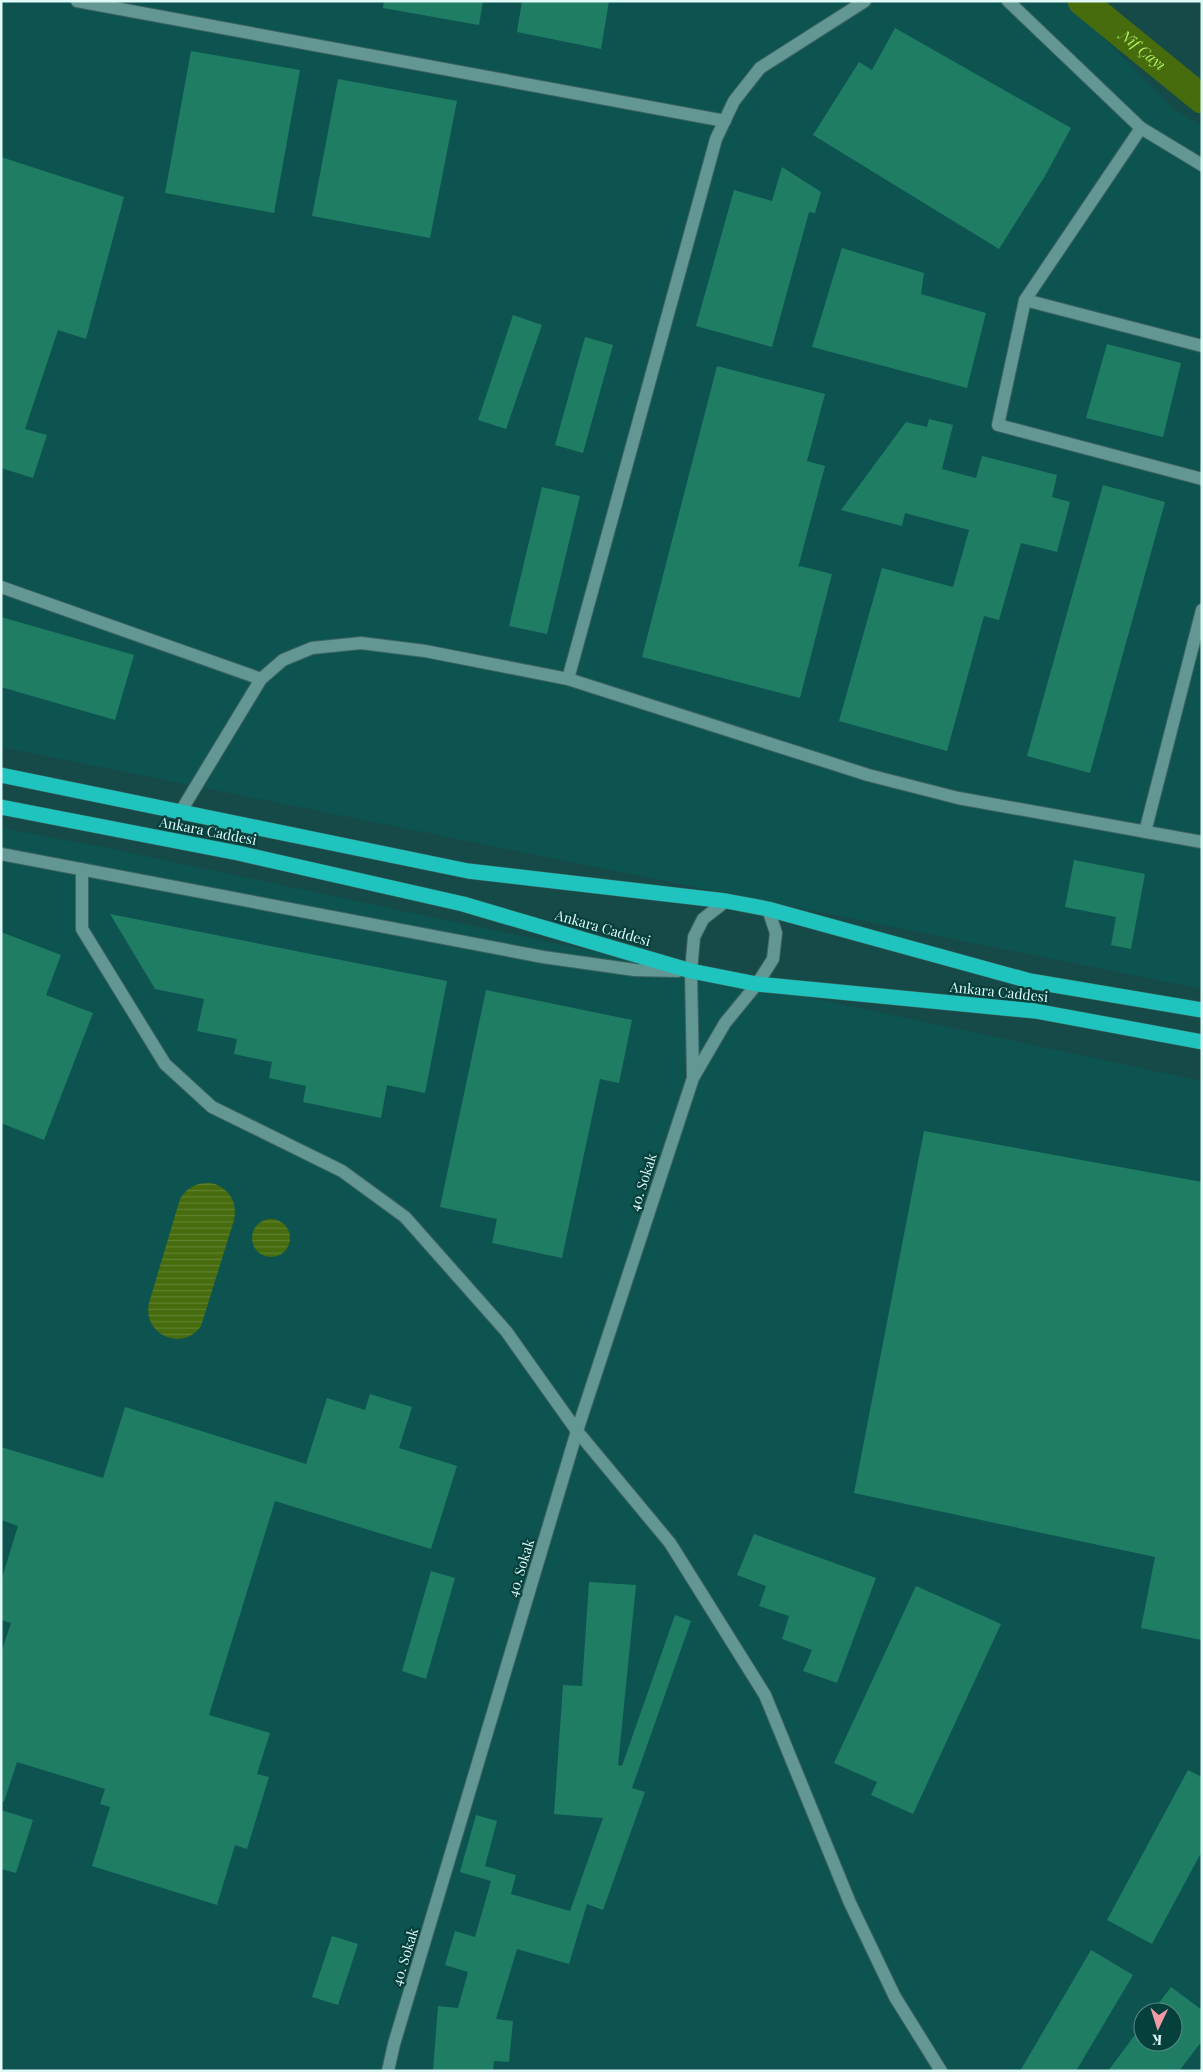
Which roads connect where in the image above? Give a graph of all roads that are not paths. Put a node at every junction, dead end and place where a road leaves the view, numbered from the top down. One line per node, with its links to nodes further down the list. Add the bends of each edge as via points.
1 (77, 1): 4 (street)
2 (865, 1): 4 (street, via 760,68 734,101)
3 (1008, 1): 5 (street)
4 (725, 121): 12 (street, via 716,140)
5 (1141, 128): 6 (street); 7 (street)
6 (1202, 164)
7 (1025, 300): 8 (street); 9 (street, via 998,425)
8 (1202, 346)
9 (1202, 479)
10 (1, 587): 13 (street)
11 (1202, 610): 17 (street)
12 (568, 679): 13 (street, via 425,651 361,643 312,648 283,660); 17 (street, via 868,775 958,798)
13 (261, 680): 16 (street)
14 (1, 775): 16 (highway, Ankara Caddesi)
15 (1, 807): 23 (highway, Ankara Caddesi, via 238,853 463,904)
16 (181, 811): 21 (highway, Ankara Caddesi, via 468,871)
17 (1145, 832): 18 (street)
18 (1202, 842)
19 (1, 854): 20 (street)
20 (82, 869): 23 (street, via 543,957 635,970); 28 (street, via 82,930 165,1064 212,1107 342,1171 404,1217 506,1331)
21 (726, 900): 22 (highway, Ankara Caddesi); 23 (street, via 704,919 694,937)
22 (768, 909): 24 (street, via 776,934 773,959); 25 (highway, Ankara Caddesi, via 1030,980)
23 (691, 971): 24 (highway, Ankara Caddesi); 27 (street)
24 (757, 984): 26 (highway, Ankara Caddesi, via 1035,1011); 27 (street, via 725,1023)
25 (1202, 1010)
26 (1202, 1042)
27 (693, 1078): 28 (street, 40. Sokak)
28 (577, 1431): 29 (street, 40. Sokak); 30 (street, via 670,1543 764,1695 850,1903 895,1997)
29 (388, 2071)
30 (941, 2071)

